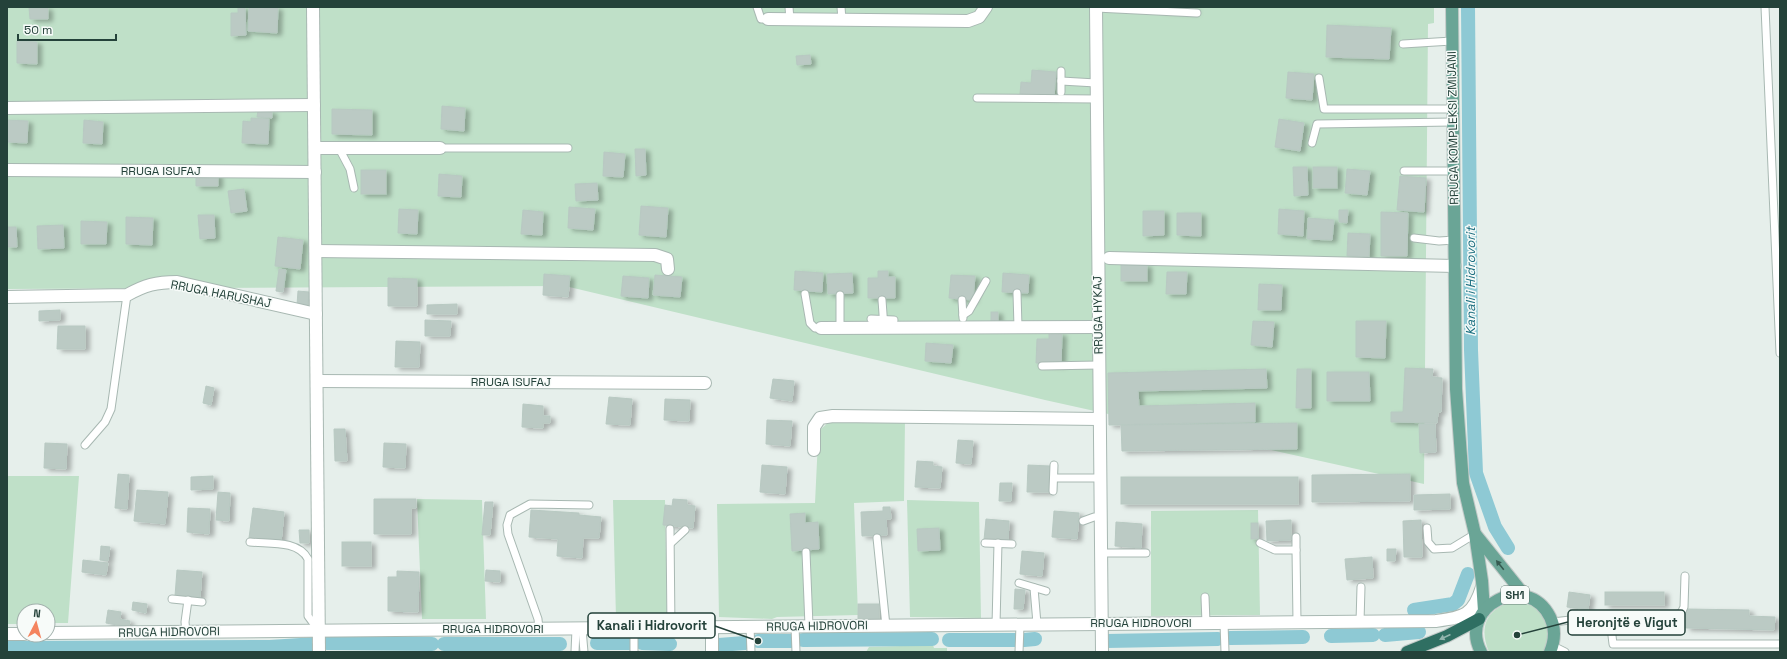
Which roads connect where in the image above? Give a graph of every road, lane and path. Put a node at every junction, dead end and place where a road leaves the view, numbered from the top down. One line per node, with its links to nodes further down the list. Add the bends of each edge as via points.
1 (313, 7): 22 (street)
2 (757, 7): 10 (lane, via 761,18)
3 (789, 7): 11 (lane)
4 (841, 7): 12 (lane)
5 (986, 7): 12 (street, via 979,17 968,22)
6 (1096, 7): 9 (lane); 18 (street, RRUGA HYKAJ)
7 (1452, 7): 13 (main road, RRUGA KOMPLEKSI ZMIJANI / SH1)
8 (1765, 7): 59 (lane)
9 (1197, 13)
10 (768, 19): 11 (street)
11 (790, 20): 12 (street)
12 (842, 20)
13 (1452, 41): 14 (lane); 24 (main road, RRUGA KOMPLEKSI ZMIJANI / SH1)
14 (1403, 44)
15 (1061, 71): 17 (lane)
16 (1319, 78): 24 (lane, via 1324,109)
17 (1061, 82): 18 (lane); 19 (lane)
18 (1096, 84): 21 (street, RRUGA HYKAJ)
19 (1061, 92)
20 (977, 98): 21 (lane)
21 (1096, 99): 56 (street, RRUGA HYKAJ)
22 (314, 105): 23 (street); 27 (street)
23 (7, 108)
24 (1453, 109): 25 (main road, RRUGA KOMPLEKSI ZMIJANI / SH1)
25 (1453, 122): 26 (lane, via 1317,124); 33 (main road, RRUGA KOMPLEKSI ZMIJANI / SH1)
26 (1312, 143)
27 (315, 148): 28 (street); 34 (street)
28 (341, 148): 29 (street); 35 (lane)
29 (440, 148): 30 (lane)
30 (568, 148)
31 (7, 170): 34 (street, RRUGA ISUFAJ)
32 (1404, 171): 33 (lane)
33 (1454, 171): 37 (main road, RRUGA KOMPLEKSI ZMIJANI / SH1)
34 (315, 172): 38 (street)
35 (354, 188)
36 (1414, 238): 37 (lane)
37 (1455, 240): 40 (main road, RRUGA KOMPLEKSI ZMIJANI / SH1)
38 (316, 251): 41 (street, via 655,255 666,259); 50 (street)
39 (1109, 258): 40 (street)
40 (1455, 266): 77 (main road, RRUGA KOMPLEKSI ZMIJANI / SH1, via 1459,451 1463,483)
41 (668, 269)
42 (986, 281): 53 (lane)
43 (1017, 293): 55 (lane)
44 (805, 294): 57 (lane, via 810,323 815,328)
45 (127, 295): 47 (street, RRUGA HARUSHAJ); 50 (street, RRUGA HARUSHAJ, via 158,282 177,282); 65 (lane, via 111,409 105,422)
46 (840, 295): 58 (lane)
47 (7, 297)
48 (882, 300): 54 (lane)
49 (962, 300): 53 (lane)
50 (316, 314): 62 (street)
51 (870, 319): 54 (lane)
52 (894, 320): 54 (lane)
53 (963, 321): 54 (street); 55 (street)
54 (884, 324): 58 (street)
55 (1018, 327): 56 (street)
56 (1099, 327): 60 (street, RRUGA HYKAJ)
57 (821, 328): 58 (street)
58 (840, 328)
59 (1780, 353)
60 (1099, 365): 61 (lane); 64 (street, RRUGA HYKAJ)
61 (1042, 366)
62 (317, 381): 63 (street, RRUGA ISUFAJ); 122 (street)
63 (705, 383)
64 (1099, 420): 66 (street, via 833,416 820,418 814,427); 69 (street, RRUGA HYKAJ)
65 (85, 445)
66 (814, 450)
67 (1054, 465): 68 (lane)
68 (1054, 478): 69 (lane); 70 (lane)
69 (1100, 478): 72 (street, RRUGA HYKAJ)
70 (1053, 491)
71 (589, 505): 120 (lane, via 530,504 510,516 508,534 538,619)
72 (1100, 517): 73 (lane); 88 (street, RRUGA HYKAJ)
73 (1083, 521)
74 (1427, 528): 77 (lane, via 1428,542 1434,549 1452,548)
75 (670, 529): 81 (lane)
76 (685, 530): 81 (lane)
77 (1476, 534): 94 (main road, RRUGA KOMPLEKSI ZMIJANI / SH1); 96 (main road, RRUGA KOMPLEKSI ZMIJANI / SH1, one-way to 77)
78 (1296, 537): 86 (lane)
79 (877, 538): 115 (lane)
80 (250, 542): 122 (lane, via 294,546 304,552 308,559 308,616)
81 (671, 543): 119 (lane)
82 (986, 543): 83 (lane)
83 (998, 543): 85 (lane); 112 (lane)
84 (1260, 543): 86 (lane, via 1275,550)
85 (1012, 544)
86 (1296, 550): 104 (lane)
87 (806, 552): 114 (lane)
88 (1101, 553): 89 (lane); 111 (street, RRUGA HYKAJ)
89 (1146, 553)
90 (1685, 576): 102 (lane, via 1682,613 1674,616)
91 (1019, 583): 93 (lane)
92 (1361, 586): 105 (lane)
93 (1034, 588): 95 (lane); 110 (lane)
94 (1482, 588): 101 (main road, RRUGA KOMPLEKSI ZMIJANI / SH1); 103 (street, RRUGA HIDROVORI, via 1475,607 1468,613)
95 (1046, 591)
96 (1525, 596): 101 (main road, SH1, via 1502,597 1492,603); 106 (main road, SH1, via 1537,601 1547,610)
97 (1205, 597): 107 (lane)
98 (172, 599): 99 (lane)
99 (188, 600): 100 (lane); 123 (lane)
100 (202, 602)
101 (1481, 616): 103 (street, RRUGA HIDROVORI, via 1457,622); 137 (highway, one-way to 137, via 1447,636); 138 (main road, SH1, via 1477,625 1477,640)
102 (1610, 619): 106 (lane); 125 (lane, via 1613,644)
103 (1442, 620): 105 (street, RRUGA HIDROVORI)
104 (1297, 622): 105 (street, RRUGA HIDROVORI); 108 (street, RRUGA HIDROVORI)
105 (1360, 622)
106 (1553, 622): 126 (main road, via 1554,638)
107 (1206, 623): 108 (street, RRUGA HIDROVORI); 111 (street, RRUGA HIDROVORI)
108 (1224, 623): 136 (lane)
109 (1020, 624): 110 (street, RRUGA HIDROVORI); 112 (street, RRUGA HIDROVORI); 134 (lane)
110 (1037, 624): 111 (street, RRUGA HIDROVORI)
111 (1101, 624): 135 (street, RRUGA HYKAJ)
112 (996, 625): 115 (street, RRUGA HIDROVORI)
113 (795, 626): 114 (street, RRUGA HIDROVORI); 117 (street, RRUGA HIDROVORI); 133 (lane)
114 (809, 626): 115 (street, RRUGA HIDROVORI)
115 (886, 626)
116 (712, 627): 117 (street, RRUGA HIDROVORI); 119 (street, RRUGA HIDROVORI); 131 (street)
117 (750, 627): 132 (lane)
118 (634, 628): 119 (street, RRUGA HIDROVORI); 121 (street, RRUGA HIDROVORI); 130 (lane)
119 (671, 628)
120 (538, 629): 121 (street, RRUGA HIDROVORI); 122 (street, RRUGA HIDROVORI)
121 (580, 629): 128 (lane); 129 (lane)
122 (319, 631): 123 (street, RRUGA HIDROVORI); 127 (street)
123 (186, 632): 124 (street, RRUGA HIDROVORI)
124 (56, 633)
125 (1780, 644)
126 (1551, 649): 139 (lane)
127 (319, 652)
128 (575, 652)
129 (584, 652)
130 (634, 652)
131 (712, 652)
132 (751, 652)
133 (796, 652)
134 (1020, 652)
135 (1102, 652)
136 (1225, 652)
137 (1407, 652)
138 (1481, 652)
139 (1565, 652)

